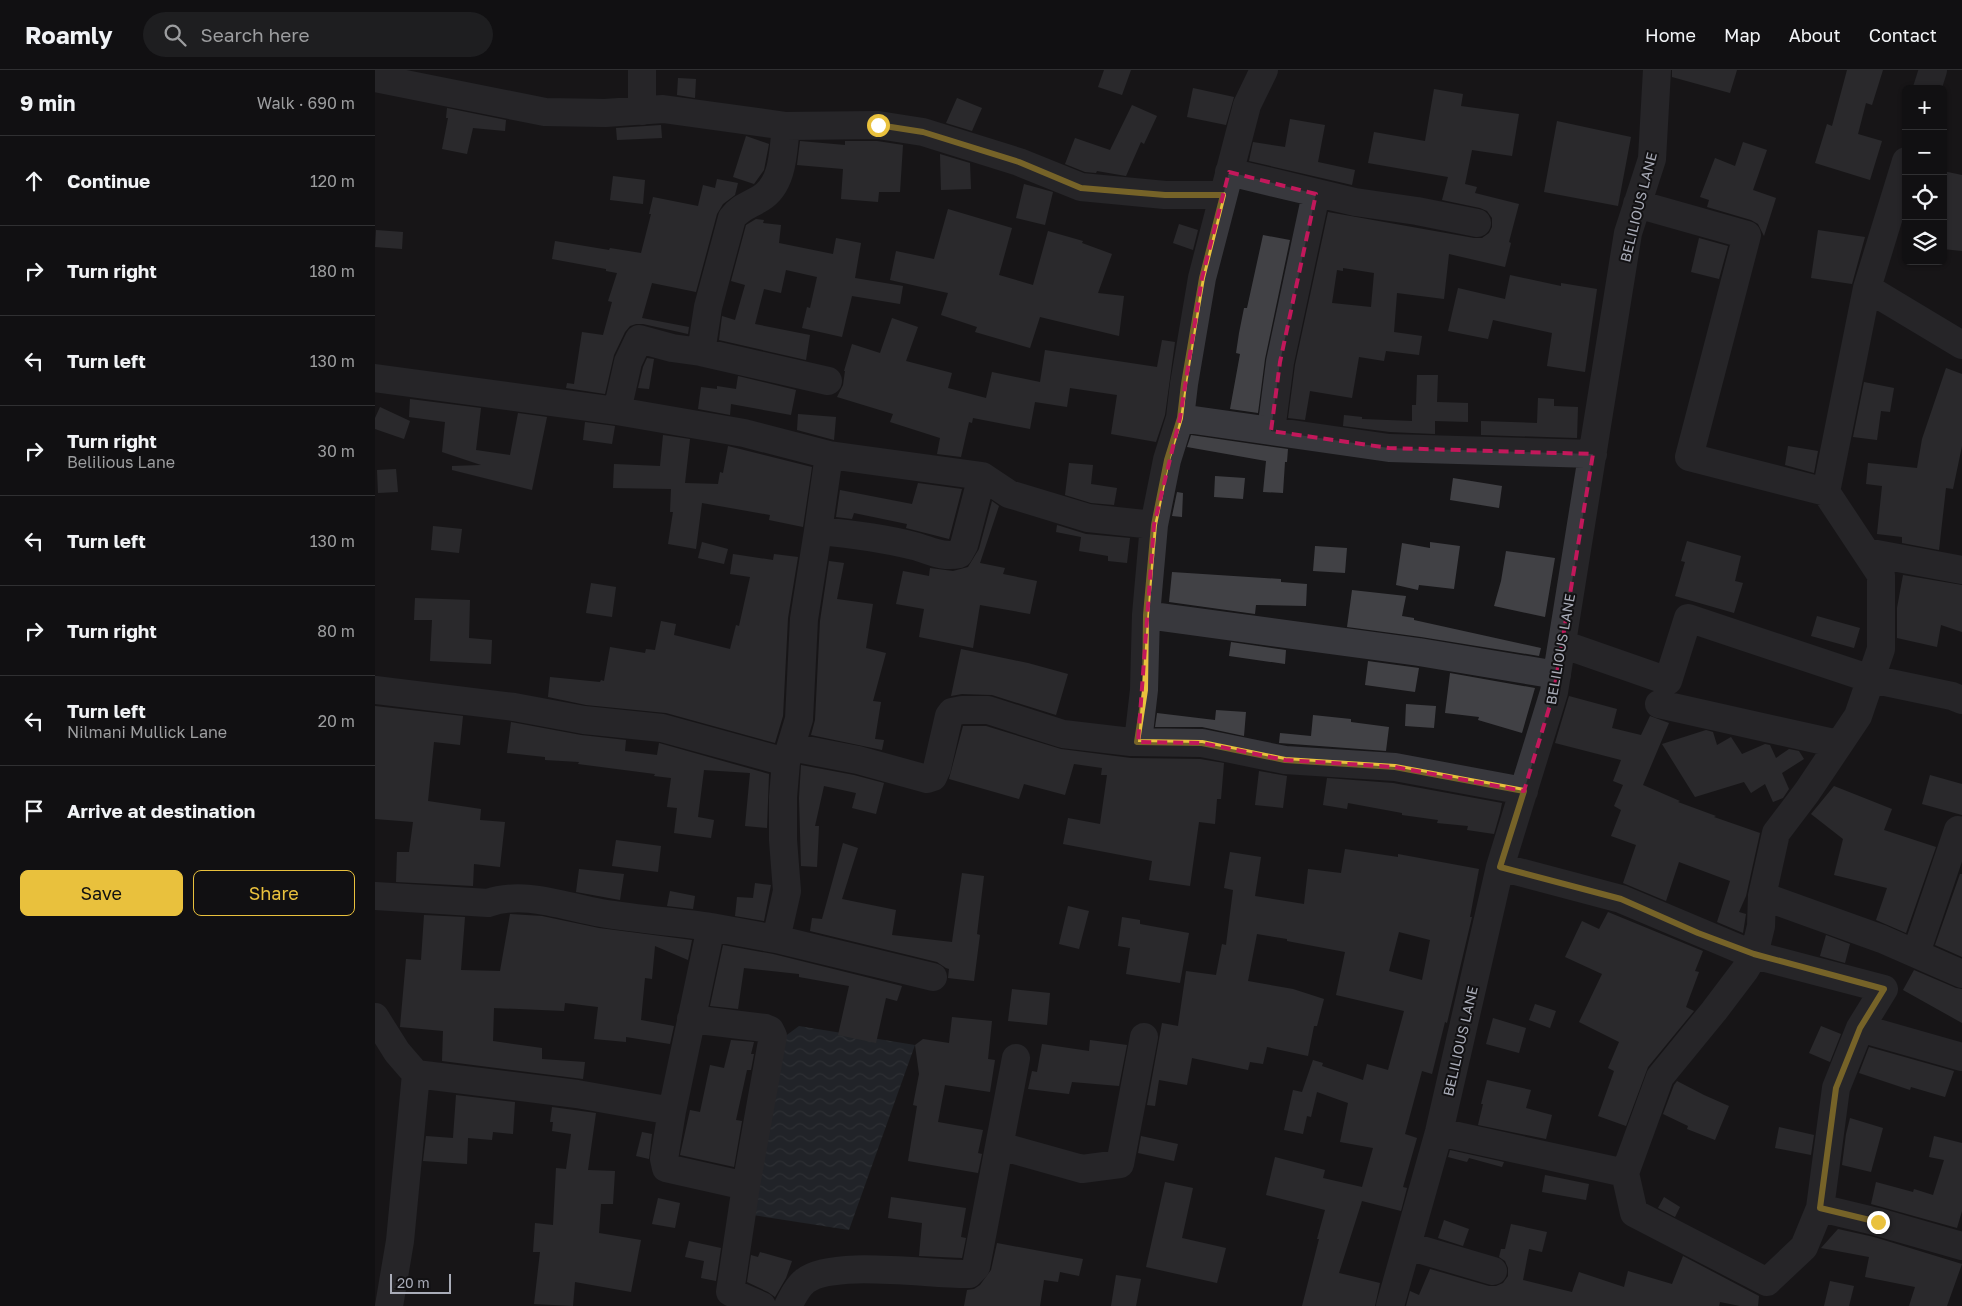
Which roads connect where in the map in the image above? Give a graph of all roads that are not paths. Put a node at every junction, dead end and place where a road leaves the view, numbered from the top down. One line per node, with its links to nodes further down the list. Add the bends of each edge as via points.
1 (642, 70): 7 (street)
2 (1264, 70): 10 (street, via 1247,105)
3 (1657, 70): 12 (street, BELILIOUS LANE, via 1652,159)
4 (1933, 70): 6 (street)
5 (375, 78): 7 (street, via 545,112)
6 (1928, 85)
7 (642, 111): 8 (street, via 663,109)
8 (786, 126): 10 (street, via 878,125 923,132 1019,162 1081,188 1165,195); 16 (street, via 780,170 771,190 737,210 732,218 708,307)
9 (1902, 174): 14 (street)
10 (1226, 184): 11 (street); 20 (street, via 1202,278)
11 (1316, 194): 13 (street); 21 (street, via 1280,362)
12 (1637, 204): 22 (street, BELILIOUS LANE, via 1628,233); 25 (street, via 1747,235 1689,458)
13 (1477, 223)
14 (1867, 288): 15 (street); 25 (street)
15 (1962, 345)
16 (701, 352): 18 (street); 19 (street, via 639,339 628,362)
17 (375, 378): 19 (street)
18 (828, 381)
19 (617, 411): 23 (street, via 745,434)
20 (1180, 418): 21 (street); 26 (street, via 1167,460)
21 (1271, 431): 22 (street, via 1389,448)
22 (1593, 454): 31 (street, BELILIOUS LANE)
23 (829, 455): 24 (street); 27 (street)
24 (982, 476): 26 (street, via 1009,494 1088,518); 27 (street, via 959,554 948,557 915,546)
25 (1826, 492): 28 (street)
26 (1154, 525): 30 (street)
27 (818, 531): 39 (street, via 804,619 799,719)
28 (1867, 552): 29 (street); 33 (street, via 1881,575 1881,649)
29 (1962, 570)
30 (1146, 615): 32 (street, via 1419,652); 37 (street, via 1145,690)
31 (1562, 644): 32 (street, BELILIOUS LANE); 33 (street, via 1668,681 1688,618)
32 (1557, 675): 40 (street, BELILIOUS LANE)
33 (1871, 679): 35 (street); 38 (street, via 1858,716)
34 (375, 690): 39 (street, via 662,728)
35 (1962, 700)
36 (1659, 704): 38 (street)
37 (1137, 742): 39 (street, via 1063,734 988,710 962,710 949,716 937,768 933,777 927,779 858,760); 40 (street, via 1202,743 1285,760 1395,767)
38 (1839, 744): 44 (street, via 1776,833)
39 (789, 754): 46 (street, via 783,797 787,891)
40 (1524, 791): 42 (street, BELILIOUS LANE)
41 (1958, 830): 47 (street)
42 (1500, 867): 48 (street, via 1621,899); 59 (street, BELILIOUS LANE)
43 (375, 896): 45 (street, via 488,903 520,897 602,913)
44 (1763, 896): 47 (street); 48 (street, via 1761,926)
45 (711, 927): 46 (street); 52 (street)
46 (776, 939): 50 (street)
47 (1916, 953): 49 (street)
48 (1754, 954): 53 (street, via 1884,989); 61 (street, via 1714,1011 1660,1077)
49 (1962, 974)
50 (933, 977)
51 (375, 1017): 57 (street)
52 (691, 1019): 58 (street); 62 (street, via 765,1028 773,1036)
53 (1860, 1028): 55 (street); 63 (street, via 1836,1088)
54 (1144, 1037): 60 (street, via 1120,1164 1082,1169)
55 (1962, 1057)
56 (1016, 1058): 60 (street)
57 (415, 1074): 58 (street, via 577,1094); 68 (street, via 400,1241)
58 (672, 1111): 62 (street, via 664,1159 666,1168)
59 (1439, 1132): 61 (street); 64 (street, BELILIOUS LANE)
60 (1000, 1146): 70 (street, via 976,1267 969,1274 868,1269 826,1271 805,1281)
61 (1625, 1173): 67 (street, via 1634,1213)
62 (746, 1186): 69 (street, via 730,1292)
63 (1820, 1208): 65 (street); 67 (street, via 1804,1246)
64 (1408, 1246): 66 (street); 71 (street, BELILIOUS LANE)
65 (1962, 1246)
66 (1493, 1270)
67 (1765, 1294)
68 (389, 1306)
69 (762, 1306)
70 (788, 1306)
71 (1390, 1306)

